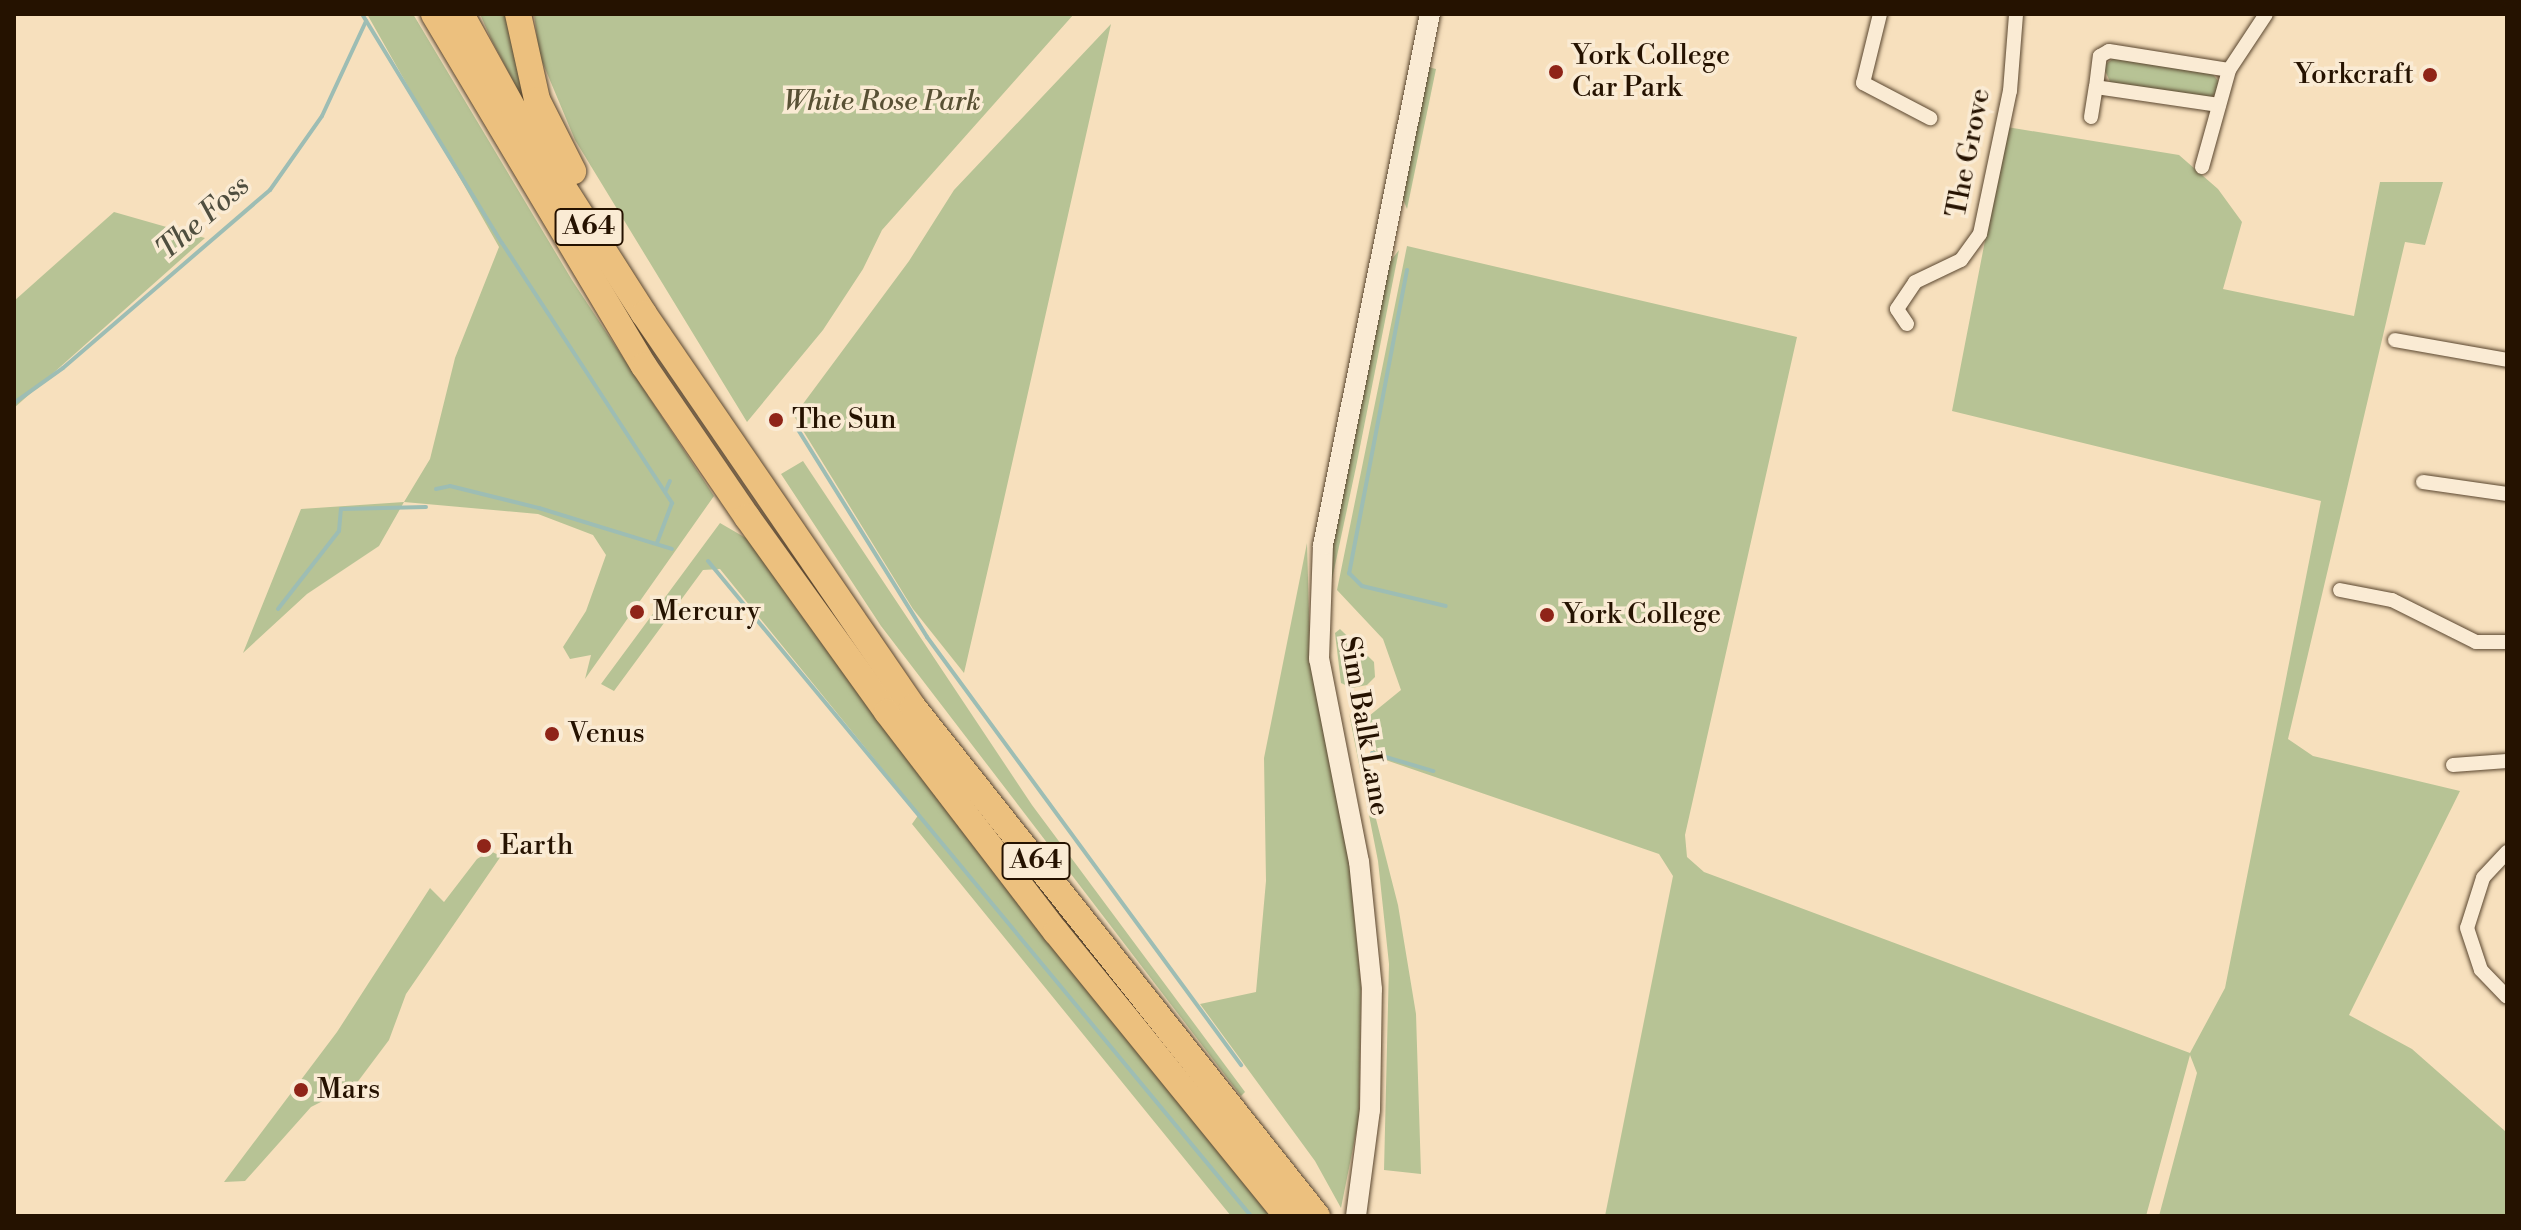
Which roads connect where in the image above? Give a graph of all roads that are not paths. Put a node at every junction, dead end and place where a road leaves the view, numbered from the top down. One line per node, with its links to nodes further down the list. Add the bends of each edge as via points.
1 (434, 14): 28 (highway, A64, via 644,366 747,517 887,712 1056,932)
2 (461, 14): 16 (highway, A64, via 514,110)
3 (518, 14): 16 (highway, A64, via 537,100 630,271)
4 (1430, 14): 30 (street, Sim Balk Lane, via 1323,545 1319,659 1368,928 1372,1064)
5 (1880, 14): 12 (street, via 1863,83)
6 (2016, 14): 15 (street, The Grove, via 2010,91 1980,234 1961,260 1915,282)
7 (2266, 14): 8 (street)
8 (2229, 70): 9 (street, via 2109,51 2100,56); 10 (street)
9 (2096, 87): 10 (street); 11 (street)
10 (2219, 105): 13 (street)
11 (2091, 117)
12 (1930, 118)
13 (2202, 167)
14 (1881, 308): 15 (street)
15 (1897, 309): 17 (street)
16 (644, 314): 29 (highway, A64, via 913,707)
17 (1907, 324)
18 (2395, 340): 19 (street)
19 (2507, 360)
20 (2423, 482): 21 (street)
21 (2507, 494)
22 (2340, 590): 23 (street, via 2392,600 2476,642)
23 (2507, 642)
24 (2507, 761): 25 (street)
25 (2453, 765)
26 (2507, 852): 27 (street, via 2483,878 2467,928 2481,970)
27 (2507, 997)
28 (1287, 1216)
29 (1317, 1216)
30 (1356, 1216)

